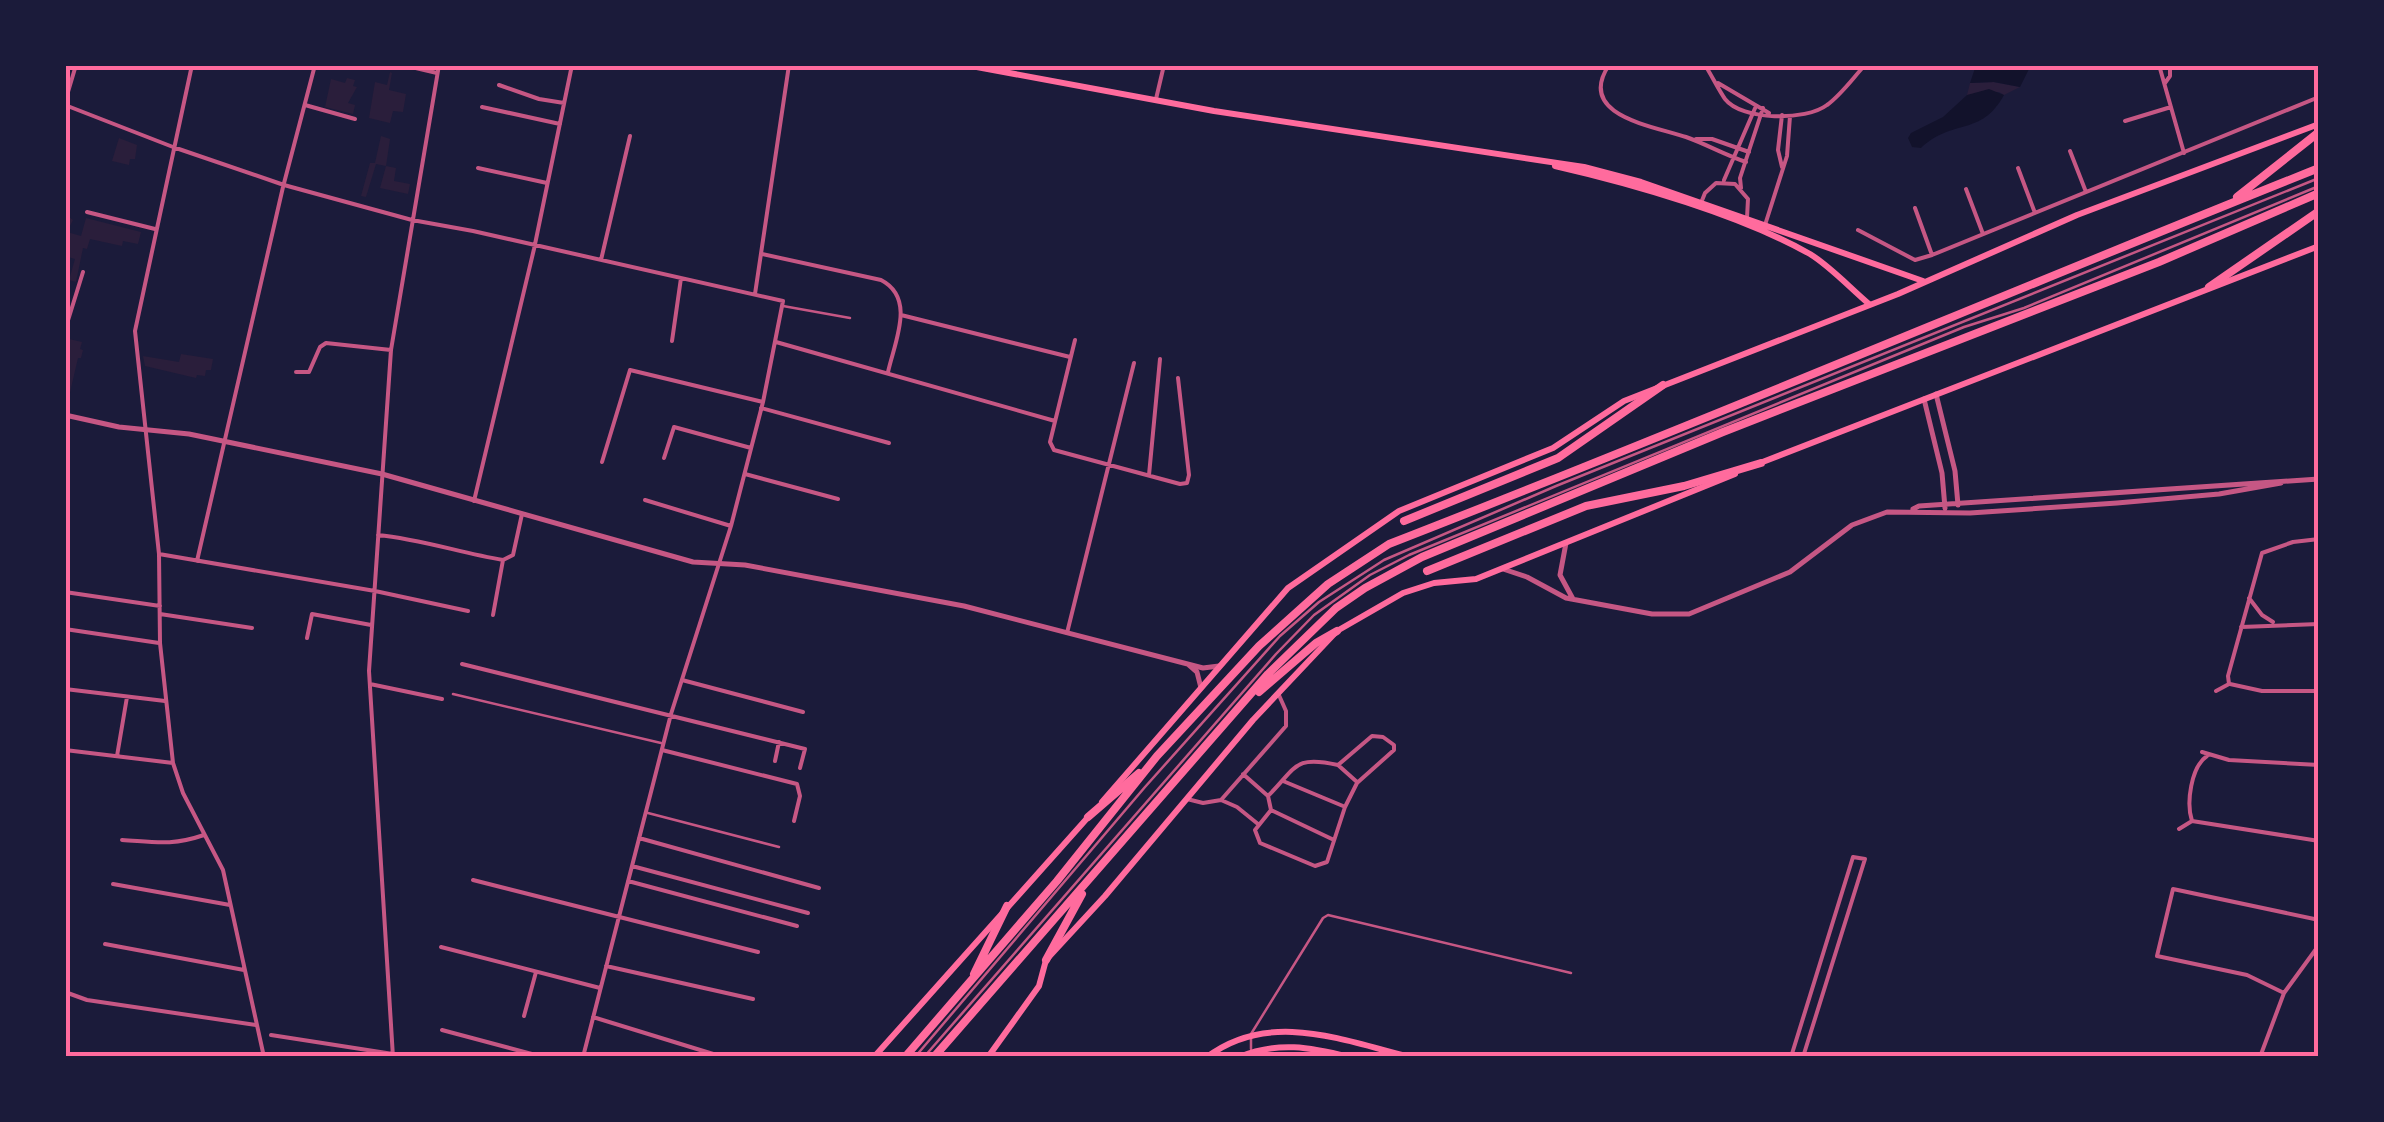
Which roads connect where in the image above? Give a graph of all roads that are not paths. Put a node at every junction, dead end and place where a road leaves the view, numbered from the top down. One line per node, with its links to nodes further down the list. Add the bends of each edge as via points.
1 (76, 65): 22 (street)
2 (192, 65): 39 (street)
3 (315, 65): 23 (street)
4 (402, 65): 15 (street)
5 (439, 65): 15 (street)
6 (572, 65): 21 (street)
7 (789, 65): 73 (street)
8 (966, 65): 20 (main road)
9 (1164, 65): 20 (street)
10 (1609, 65): 38 (street, via 1600,88 1609,108)
11 (1705, 65): 17 (street)
12 (1865, 65): 32 (street, via 1827,106)
13 (2158, 65): 16 (street)
14 (2170, 65): 16 (street)
15 (437, 73): 66 (street)
16 (2165, 82): 26 (street)
17 (1718, 84): 24 (street); 29 (street, via 1726,101)
18 (499, 85): 21 (street)
19 (2319, 97): 43 (street)
20 (1156, 99): 45 (main road)
21 (564, 102): 35 (street)
22 (65, 104): 39 (street)
23 (305, 105): 33 (street); 54 (street)
24 (1756, 106): 27 (street); 29 (street)
25 (482, 107): 35 (street)
26 (2171, 107): 34 (street); 43 (street)
27 (1763, 108): 28 (street); 31 (street)
28 (1769, 113): 30 (street); 31 (street)
29 (1752, 115): 31 (street); 40 (street)
30 (1782, 115): 32 (street); 47 (street)
31 (1760, 116): 42 (street)
32 (1790, 116): 47 (street)
33 (355, 119)
34 (2126, 122)
35 (560, 124): 53 (street)
36 (2319, 128): 60 (highway); 78 (main road, via 2077,216)
37 (630, 136): 75 (street)
38 (1691, 139): 40 (street); 44 (street)
39 (173, 148): 54 (street); 68 (street)
40 (1737, 148): 42 (street); 44 (street)
41 (2070, 151): 58 (street)
42 (1749, 152): 46 (street)
43 (2184, 153): 58 (street)
44 (1734, 158): 46 (street); 52 (street)
45 (1545, 162): 59 (main road, via 1641,182); 84 (main road, via 1767,233 1814,256)
46 (1746, 162): 55 (street)
47 (1782, 167): 67 (street)
48 (478, 168): 53 (street)
49 (2018, 168): 64 (street)
50 (2319, 168): 60 (highway)
51 (2319, 178): 248 (street, via 1384,560 1280,636)
52 (1722, 182): 55 (street); 59 (street)
53 (548, 183): 71 (street)
54 (284, 185): 66 (street); 105 (street)
55 (1741, 188): 65 (street)
56 (1966, 189): 70 (street)
57 (2319, 189): 171 (highway, via 2159,262 1422,557 1336,608); 249 (street, via 1964,327 1370,574 1314,615 1276,654)
58 (2086, 192): 64 (street)
59 (1701, 203): 65 (main road)
60 (2228, 204): 178 (highway, via 1389,544 1296,612)
61 (1916, 208): 74 (street)
62 (87, 212): 68 (street)
63 (2319, 212): 79 (highway)
64 (2035, 213): 70 (street)
65 (1748, 218): 67 (main road)
66 (412, 220): 71 (street); 91 (street)
67 (1765, 225): 78 (main road)
68 (156, 229): 104 (street, via 135,331)
69 (1858, 230): 74 (street, via 1915,260)
70 (1983, 234): 74 (street)
71 (535, 244): 75 (street); 122 (street)
72 (2319, 246): 79 (main road)
73 (762, 254): 80 (street); 85 (street, via 880,280 899,293)
74 (1932, 255)
75 (601, 260): 77 (street)
76 (83, 272): 82 (street)
77 (681, 278): 80 (street); 89 (street)
78 (1924, 281): 84 (main road)
79 (2209, 287): 99 (main road)
80 (756, 294): 83 (street)
81 (65, 296): 82 (street)
82 (75, 298): 87 (street)
83 (782, 303): 86 (street); 90 (street)
84 (1869, 305): 98 (main road)
85 (901, 315): 92 (street); 96 (street)
86 (850, 318)
87 (65, 330)
88 (1075, 340): 92 (street)
89 (672, 341)
90 (775, 342): 96 (street); 101 (street)
91 (391, 350): 95 (street, via 326,343 309,372); 114 (street)
92 (1070, 358): 103 (street)
93 (1160, 360): 116 (street)
94 (1134, 363): 111 (street)
95 (296, 372)
96 (888, 373): 103 (street)
97 (1178, 378): 116 (street, via 1190,475 1187,483)
98 (1662, 385): 127 (highway, via 1558,458); 158 (main road, via 1624,401 1552,448 1398,511 1288,588)
99 (1936, 394): 100 (main road); 112 (street)
100 (1924, 399): 110 (main road); 113 (street)
101 (762, 405): 106 (street); 107 (street); 109 (street, via 630,370)
102 (65, 415): 104 (street)
103 (1055, 420): 111 (street, via 1054,450)
104 (147, 428): 105 (street); 132 (street)
105 (225, 442): 114 (street); 134 (street)
106 (889, 444)
107 (751, 448): 108 (street, via 678,427); 115 (street)
108 (664, 458)
109 (602, 462)
110 (1761, 462): 131 (main road); 137 (highway, via 1586,506)
111 (1110, 464): 116 (street); 153 (street)
112 (1954, 471): 113 (street); 124 (street)
113 (1942, 473): 125 (street)
114 (382, 474): 122 (street); 129 (street)
115 (745, 474): 120 (street); 128 (street)
116 (1149, 475)
117 (2319, 479): 118 (street)
118 (2218, 490): 119 (street); 123 (street)
119 (2118, 494): 123 (street); 124 (street)
120 (838, 499)
121 (645, 500): 128 (street)
122 (474, 501): 126 (street)
123 (2117, 502): 124 (street)
124 (1958, 509): 125 (street)
125 (1946, 510): 141 (street, via 1864,519 1790,572 1689,614)
126 (522, 514): 133 (street, via 513,555); 135 (street)
127 (1404, 521)
128 (731, 526): 135 (street)
129 (378, 535): 133 (street); 138 (street)
130 (2319, 539): 140 (street, via 2262,553)
131 (1566, 543): 136 (main road); 141 (street, via 1560,575)
132 (158, 554): 134 (street); 142 (street)
133 (503, 560): 145 (street)
134 (198, 561): 138 (street)
135 (720, 565): 153 (street, via 964,606); 159 (street)
136 (1503, 569): 141 (street); 152 (main road, via 1403,593)
137 (1427, 571)
138 (375, 591): 143 (street); 148 (street)
139 (65, 592): 142 (street)
140 (2249, 598): 146 (street); 149 (street)
141 (1573, 599)
142 (160, 606): 144 (street)
143 (468, 610)
144 (160, 614): 150 (street); 155 (street)
145 (493, 615)
146 (2275, 624): 147 (street); 149 (street)
147 (2319, 624)
148 (372, 625): 154 (street, via 316,614); 160 (street)
149 (2242, 627): 161 (street)
150 (252, 628)
151 (65, 629): 155 (street)
152 (1337, 630): 165 (main road); 171 (highway)
153 (1067, 634): 156 (street)
154 (306, 638)
155 (160, 643): 170 (street)
156 (1182, 661): 158 (street); 162 (street, via 1197,672)
157 (462, 664): 173 (street)
158 (1219, 666): 162 (main road)
159 (682, 680): 172 (street); 173 (street)
160 (370, 684): 169 (street); 240 (street)
161 (2229, 684): 164 (street); 166 (street, via 2262,692)
162 (1202, 688): 193 (main road)
163 (65, 690): 168 (street)
164 (2216, 691)
165 (1278, 692): 184 (street, via 1286,726); 188 (main road)
166 (2319, 692)
167 (454, 694): 175 (street)
168 (127, 696): 170 (street); 177 (street)
169 (442, 700)
170 (165, 701): 180 (street)
171 (1240, 708): 207 (highway)
172 (804, 712)
173 (671, 714): 174 (street); 175 (street)
174 (779, 742): 179 (street); 183 (street, via 806,749)
175 (662, 747): 192 (street); 194 (street, via 797,784)
176 (65, 750): 177 (street)
177 (117, 756): 180 (street)
178 (1157, 756): 193 (highway); 227 (highway)
179 (775, 761)
180 (173, 763): 198 (street)
181 (1338, 765): 185 (street, via 1312,759 1294,766); 186 (street); 186 (street, via 1372,736 1394,745)
182 (2319, 766): 195 (street, via 2204,754 2196,767)
183 (800, 768)
184 (1243, 774): 187 (street); 189 (street)
185 (1283, 781): 187 (street); 190 (street)
186 (1357, 783): 190 (street)
187 (1268, 796): 191 (street)
188 (1187, 799): 189 (street); 222 (main road)
189 (1221, 800): 196 (street)
190 (1346, 807): 201 (street)
191 (1271, 810): 196 (street); 201 (street)
192 (646, 812): 199 (street); 203 (street)
193 (1088, 818): 211 (main road)
194 (794, 821)
195 (2192, 821): 197 (street); 202 (street)
196 (1258, 824): 201 (street, via 1260,843 1315,866 1327,862)
197 (2179, 828)
198 (204, 835): 200 (street, via 180,844); 210 (street, via 223,870)
199 (639, 838): 204 (street); 209 (street)
200 (122, 840)
201 (1334, 840)
202 (2319, 841)
203 (779, 846)
204 (632, 866): 206 (street); 212 (street)
205 (473, 880): 213 (street)
206 (628, 882): 213 (street); 215 (street)
207 (1088, 882): 222 (highway); 250 (highway)
208 (113, 884): 210 (street)
209 (819, 888)
210 (230, 905): 224 (street)
211 (1007, 906): 227 (highway); 246 (main road)
212 (808, 914)
213 (620, 916): 219 (street); 223 (street)
214 (2319, 920): 220 (street, via 2172,888)
215 (797, 926)
216 (105, 944): 224 (street)
217 (2319, 945): 230 (street)
218 (441, 947): 225 (street)
219 (758, 952)
220 (2157, 956): 221 (street); 230 (street, via 2248,976)
221 (2150, 959)
222 (1046, 960): 251 (main road, via 1039,986)
223 (606, 966): 228 (street); 231 (street)
224 (244, 970): 234 (street)
225 (536, 972): 228 (street); 232 (street)
226 (1572, 973): 237 (street, via 1328,915)
227 (969, 984): 247 (highway)
228 (600, 988): 233 (street)
229 (65, 992): 234 (street)
230 (2284, 993): 258 (street)
231 (753, 999)
232 (524, 1016)
233 (593, 1018): 244 (street); 245 (street)
234 (256, 1025): 242 (street)
235 (442, 1030): 243 (street)
236 (272, 1034): 240 (street)
237 (1251, 1034): 238 (street); 252 (main road); 255 (main road, via 1314,1034)
238 (1251, 1052): 253 (main road); 254 (main road, via 1296,1046)
239 (76, 1054): 241 (street)
240 (393, 1056)
241 (92, 1057)
242 (264, 1057)
243 (544, 1057)
244 (583, 1057)
245 (723, 1057)
246 (874, 1057)
247 (905, 1057)
248 (915, 1057)
249 (924, 1057)
250 (934, 1057)
251 (988, 1057)
252 (1208, 1057)
253 (1239, 1057)
254 (1349, 1057)
255 (1410, 1057)
256 (1791, 1057): 257 (street, via 1853,856 1865,860)
257 (1803, 1057)
258 (2260, 1057)

